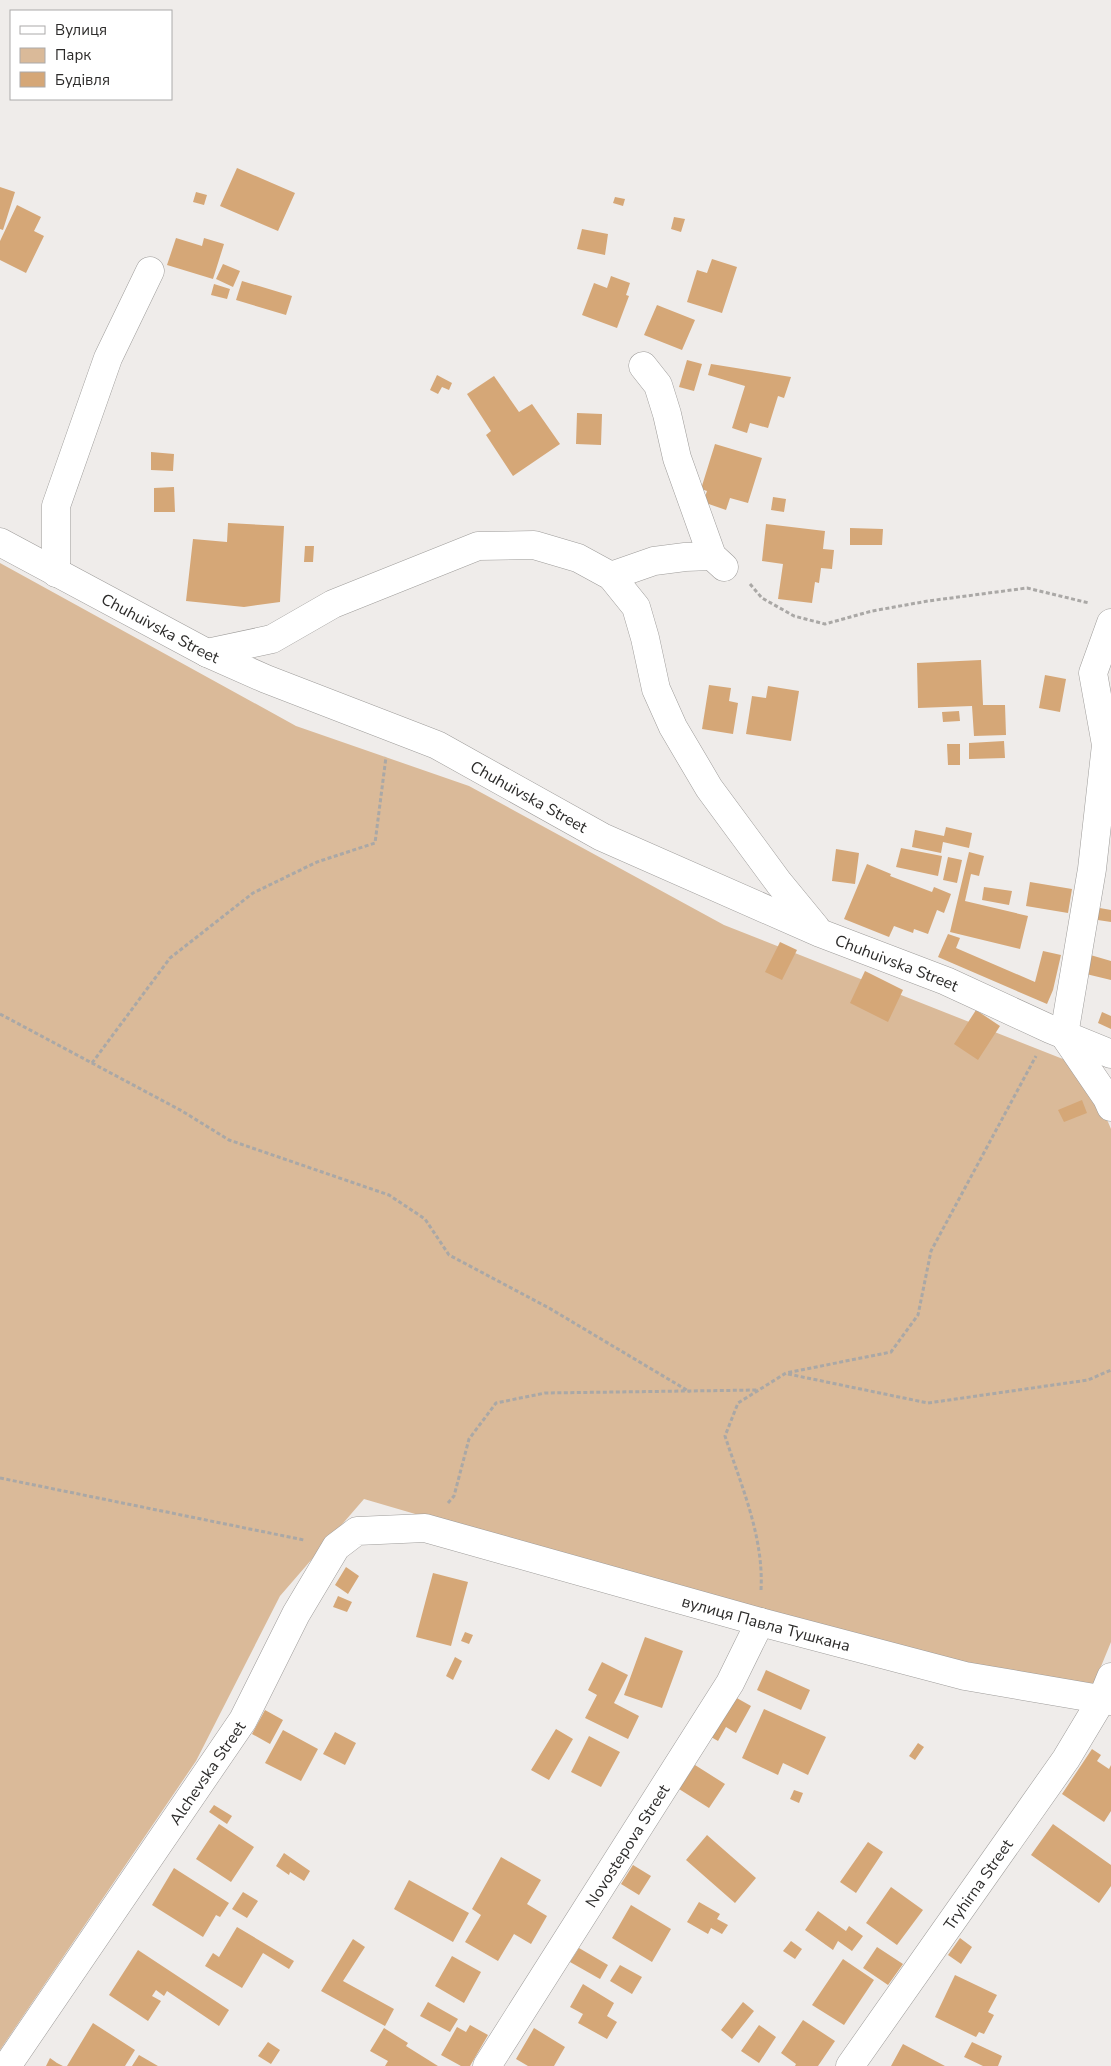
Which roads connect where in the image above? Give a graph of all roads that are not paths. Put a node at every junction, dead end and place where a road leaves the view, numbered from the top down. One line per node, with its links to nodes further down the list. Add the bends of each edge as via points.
1 (150, 271): 4 (street, via 108,358 56,506)
2 (643, 366): 5 (street, via 658,385 677,458 718,562 685,556)
3 (0, 542): 4 (street, Chuhuivska Street)
4 (56, 573): 7 (street, Chuhuivska Street)
5 (611, 576): 7 (street, via 578,558 534,545 478,546 333,604 272,639); 8 (street, via 636,607 656,689 673,727 704,780 779,883)
6 (1102, 614): 9 (street, via 1093,674 1106,746 1092,869)
7 (207, 653): 8 (street, Chuhuivska Street, via 436,746 602,837)
8 (820, 932): 9 (street, Chuhuivska Street, via 946,981)
9 (1057, 1032): 10 (street, Chuhuivska Street); 11 (street)
10 (1111, 1054)
11 (1111, 1107)
12 (426, 1528): 13 (street, вулиця Павла Тушкана); 15 (street, Alchevska Street, via 356,1532 336,1547 296,1614 243,1720)
13 (760, 1622): 14 (street, вулиця Павла Тушкана, via 965,1676); 16 (street, Novostepova Street, via 730,1683)
14 (1108, 1692): 17 (street, Tryhirna Street, via 1066,1759)
15 (7, 2066)
16 (486, 2066)
17 (850, 2066)

